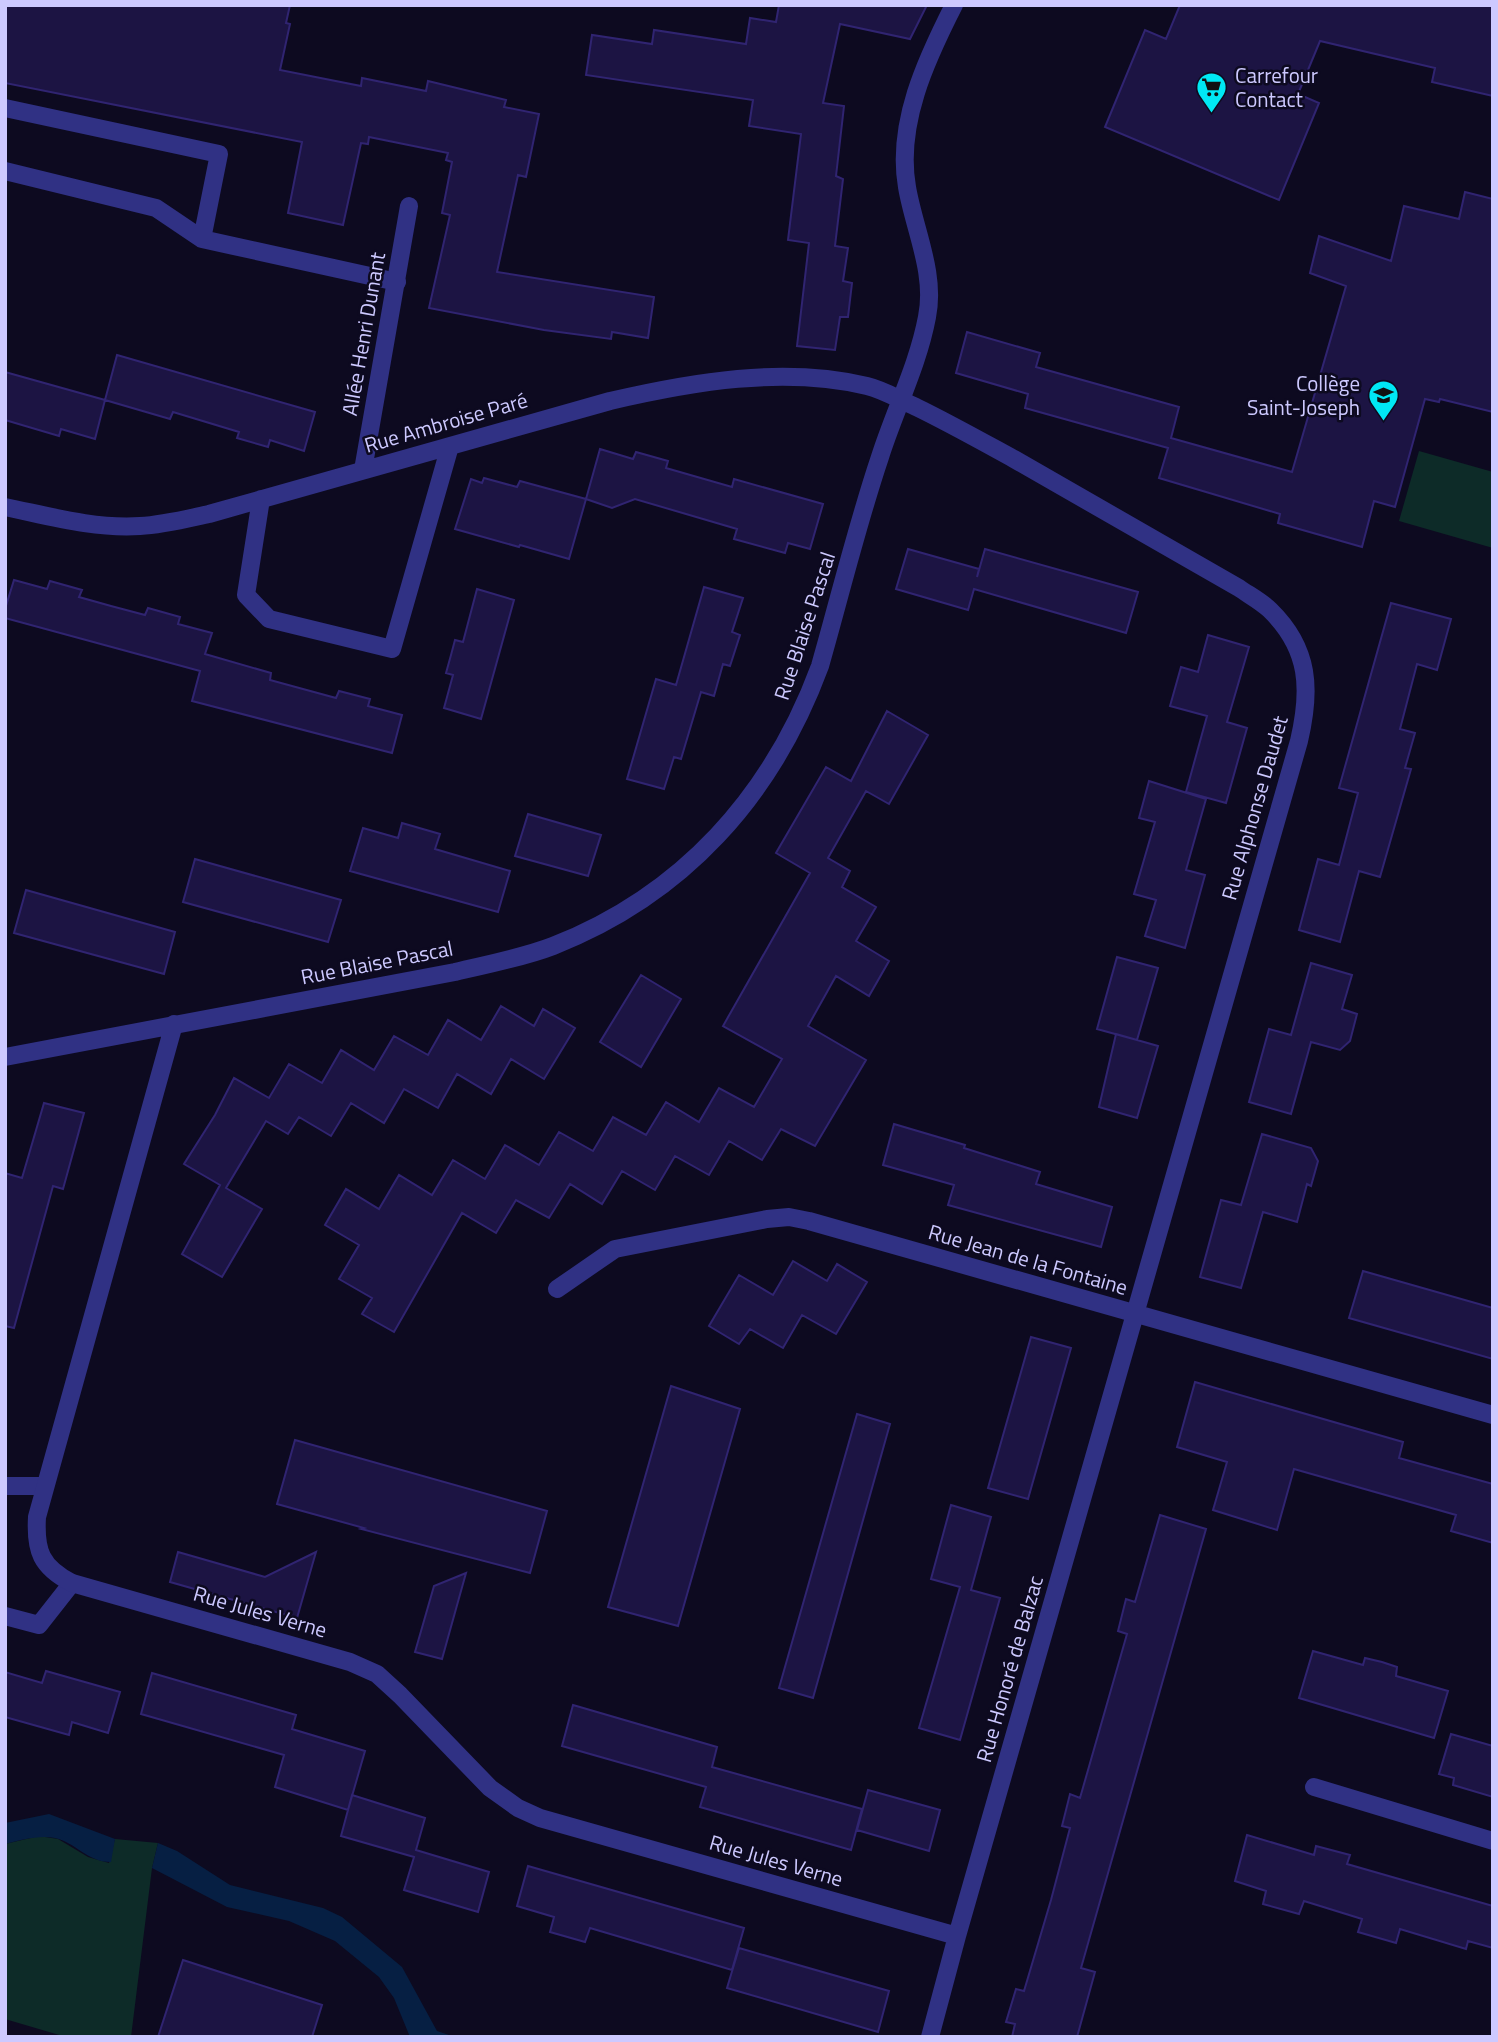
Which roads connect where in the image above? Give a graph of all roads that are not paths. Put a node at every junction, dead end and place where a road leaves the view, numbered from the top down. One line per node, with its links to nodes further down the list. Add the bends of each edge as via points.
1 (954, 5): 7 (street, Rue Blaise Pascal, via 923,74 904,150 906,185 929,295 922,339)
2 (5, 108): 5 (street, via 219,155)
3 (5, 171): 5 (street, via 156,208)
4 (409, 206): 6 (street, Allée Henri Dunant)
5 (202, 239): 6 (street)
6 (397, 282): 9 (street, Allée Henri Dunant)
7 (900, 400): 8 (street, Rue Ambroise Paré, via 869,386 844,382 803,378 723,381 610,401); 12 (street, Rue Blaise Pascal, via 820,666 799,717 775,763 752,793 720,833 676,875 608,921 528,954); 15 (street, Rue Alphonse Daudet, via 957,427 1239,588 1269,608 1289,631 1301,656 1306,711 1299,741)
8 (450, 446): 9 (street, Rue Ambroise Paré); 10 (street, via 392,649 268,619 246,595)
9 (363, 470): 10 (street, Rue Ambroise Paré)
10 (261, 499): 11 (street, Rue Ambroise Paré, via 139,527 79,522)
11 (5, 507)
12 (174, 1024): 13 (street, Rue Blaise Pascal); 18 (street, Rue Jules Verne)
13 (5, 1057)
14 (557, 1289): 15 (street, Rue Jean de la Fontaine, via 615,1249 789,1217)
15 (1135, 1314): 16 (street, Rue Jean de la Fontaine); 23 (street, Rue Honoré de Balzac)
16 (1493, 1415)
17 (5, 1486): 18 (street)
18 (44, 1486): 19 (street, Rue Jules Verne, via 37,1517 39,1554 45,1565)
19 (72, 1583): 20 (street, via 39,1625); 23 (street, Rue Jules Verne, via 350,1662 377,1674 490,1788 540,1818)
20 (5, 1616)
21 (1314, 1787): 22 (street)
22 (1493, 1841)
23 (957, 1936): 24 (street, Rue Honoré de Balzac)
24 (930, 2037)

